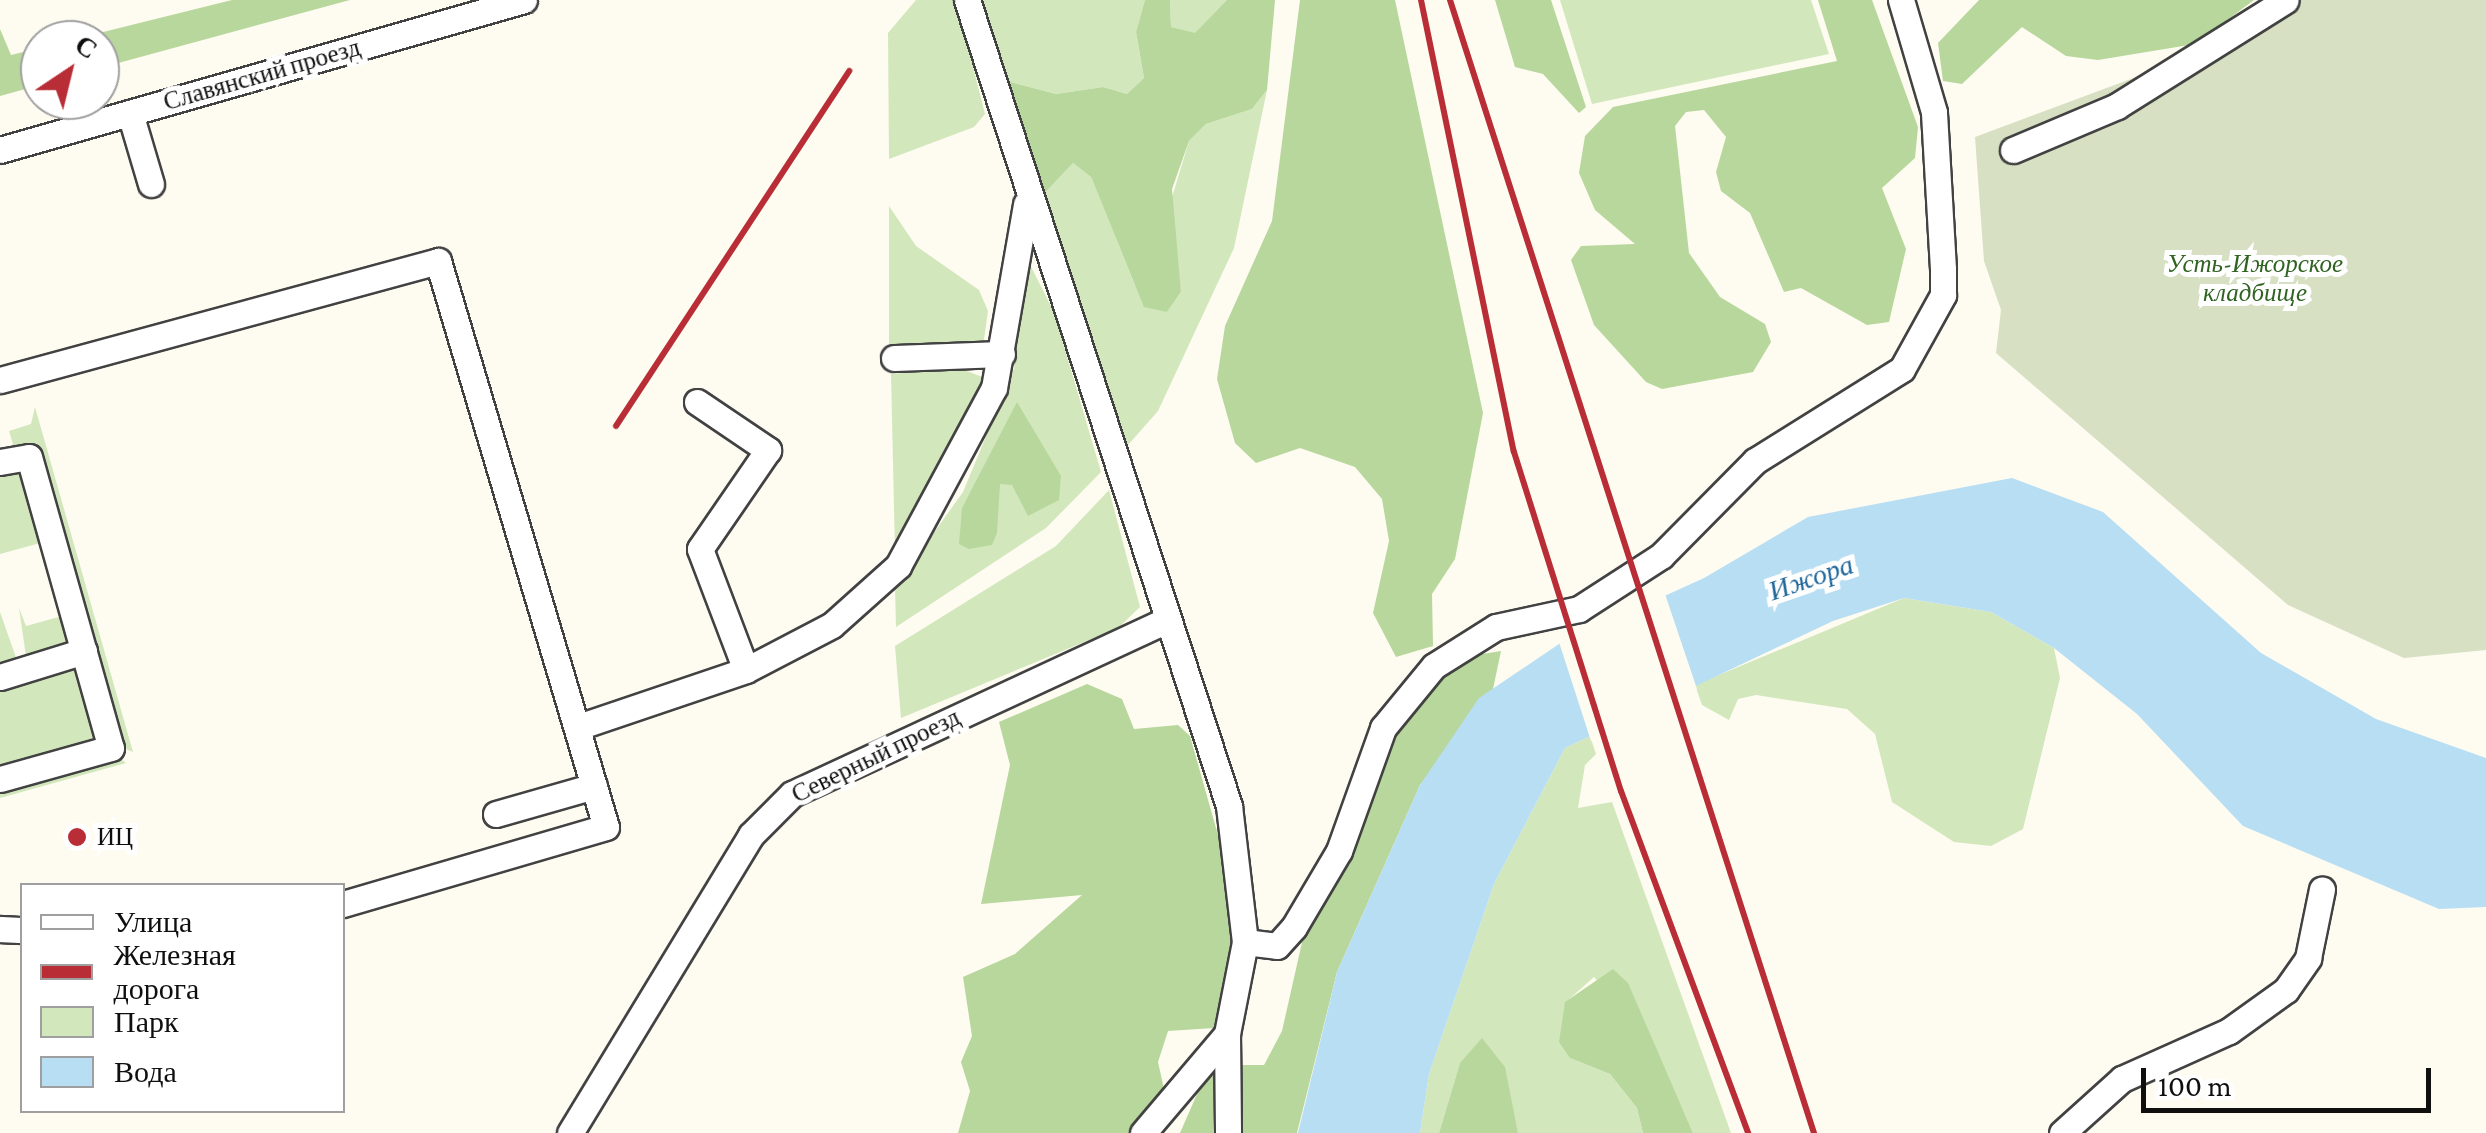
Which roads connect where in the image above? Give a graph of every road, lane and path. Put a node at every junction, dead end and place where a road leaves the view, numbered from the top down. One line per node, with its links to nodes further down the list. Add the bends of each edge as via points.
1 (524, 0): 5 (street, Славянский проезд)
2 (966, 0): 9 (street)
3 (1901, 0): 25 (street, via 1934,112 1944,269 1942,295 1902,369 1755,461 1660,556 1579,609 1496,627 1434,666 1382,728 1339,851 1294,927 1277,946)
4 (2286, 0): 7 (street, via 2117,106)
5 (130, 113): 6 (street, Славянский проезд); 8 (street)
6 (0, 150)
7 (2013, 150)
8 (151, 184)
9 (1027, 194): 10 (street); 15 (street)
10 (1002, 354): 11 (street); 17 (street, via 966,454 898,566 832,625)
11 (894, 358)
12 (0, 380): 19 (street, via 435,258)
13 (697, 402): 17 (street, via 768,450 700,549)
14 (0, 462): 16 (street, via 29,457)
15 (1164, 621): 25 (street, via 1229,806); 27 (street, Северный проезд, via 792,794 751,835)
16 (84, 651): 18 (street); 20 (street, via 111,748)
17 (746, 670): 19 (street)
18 (0, 677)
19 (578, 728): 21 (street)
20 (0, 780)
21 (594, 786): 22 (street); 24 (street, via 606,826)
22 (496, 814)
23 (2322, 888): 30 (street, via 2308,958 2286,990 2229,1031 2122,1079)
24 (345, 903)
25 (1246, 942): 26 (street)
26 (1227, 1034): 28 (street); 29 (street)
27 (570, 1133)
28 (1143, 1133)
29 (1228, 1133)
30 (2062, 1133)

